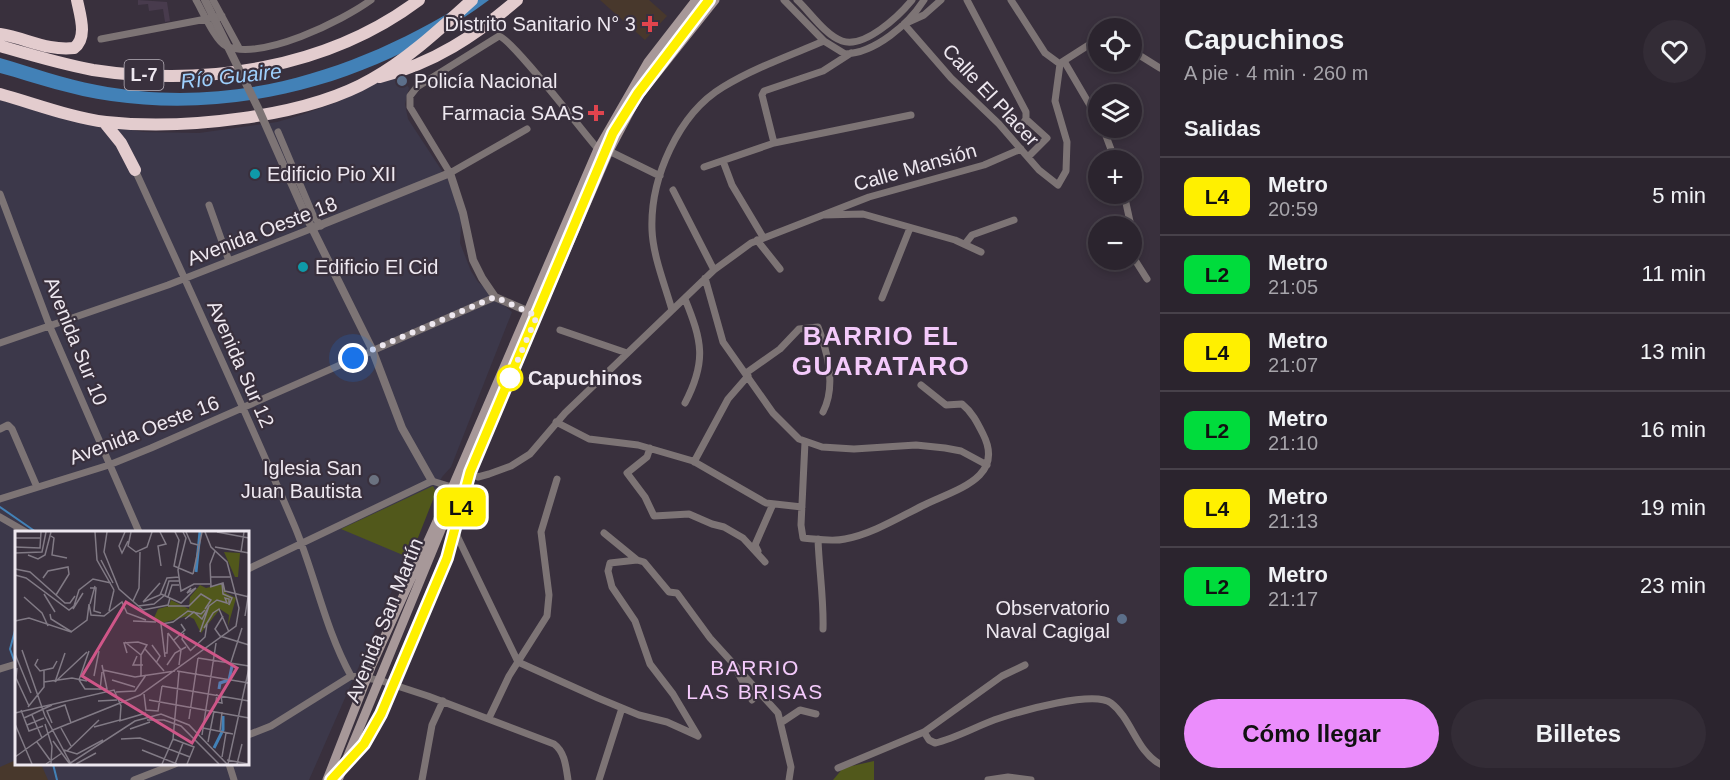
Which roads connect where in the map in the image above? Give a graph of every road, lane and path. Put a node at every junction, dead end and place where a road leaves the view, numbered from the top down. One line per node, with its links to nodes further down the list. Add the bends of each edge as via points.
1 (77, 0): 22 (highway, via 82,25 81,38 74,48 42,47)
2 (196, 0): 20 (street)
3 (205, 0): 59 (street, bridge, via 305,214)
4 (213, 0): 19 (street)
5 (371, 0): 27 (street, via 325,28 279,42)
6 (418, 0): 26 (highway, L-7, via 377,27 324,50 268,67 224,73 170,77 121,73)
7 (472, 0): 33 (highway)
8 (517, 0): 33 (highway, via 443,55)
9 (696, 0): 36 (main road, Avenida San Martín)
10 (705, 0): 31 (main road)
11 (715, 0): 35 (main road, Avenida San Martín)
12 (784, 0): 24 (street)
13 (796, 0): 14 (street, via 835,37 850,43 886,25)
14 (912, 0)
15 (924, 0): 21 (street)
16 (941, 0): 21 (street, via 924,15)
17 (967, 0): 39 (street, via 1024,106)
18 (1011, 0): 30 (street, via 1045,53)
19 (222, 16): 20 (street); 27 (street)
20 (208, 20): 23 (street); 27 (street, via 222,44)
21 (904, 24): 28 (street, via 876,43); 46 (street, Calle El Placer)
22 (0, 34)
23 (101, 39)
24 (824, 41): 28 (street, via 842,53); 53 (street, via 714,94 687,122)
25 (1088, 45): 30 (street)
26 (0, 46)
27 (239, 48)
28 (851, 53): 44 (street, via 823,71 764,91)
29 (1142, 57): 32 (street)
30 (1062, 62): 37 (street); 48 (street, Calle El Placer, via 1055,101 1067,142 1066,171 1058,185)
31 (655, 64): 35 (main road); 36 (main road)
32 (1160, 68)
33 (373, 79): 40 (highway, via 316,102 254,117 159,124)
34 (0, 94): 40 (highway)
35 (637, 98): 47 (main road, Avenida San Martín)
36 (622, 103): 45 (main road, Avenida San Martín)
37 (1088, 103)
38 (911, 115): 44 (street)
39 (1026, 119): 41 (street); 48 (street, via 1047,138)
40 (104, 122): 51 (highway)
41 (1020, 128)
42 (527, 129): 52 (street, Avenida Oeste 18)
43 (278, 132): 59 (street)
44 (774, 144): 49 (street)
45 (598, 149): 52 (street, via 503,37 494,37 417,87 410,96 410,106); 75 (main road, Avenida San Martín)
46 (1021, 149): 48 (street, Calle El Placer); 57 (street, Calle Mansión, via 984,165 893,189)
47 (609, 151): 53 (street); 76 (main road, Avenida San Martín)
48 (1028, 157)
49 (723, 161): 50 (street); 61 (street)
50 (704, 167)
51 (135, 170): 69 (street, Avenida Sur 12)
52 (450, 173): 59 (street, Avenida Oeste 18); 71 (street, via 472,260)
53 (660, 176): 74 (street, via 652,231)
54 (673, 190): 66 (street)
55 (0, 194): 77 (street, Avenida Sur 10)
56 (209, 205): 64 (street)
57 (817, 215): 60 (street, via 859,214); 61 (street, Calle Mansión)
58 (1014, 220): 62 (street, via 972,235)
59 (317, 227): 64 (street, Avenida Oeste 18); 80 (street)
60 (910, 228): 62 (street); 73 (street)
61 (760, 239): 65 (street); 66 (street, Calle Mansión)
62 (965, 244): 63 (street)
63 (981, 252)
64 (229, 261): 69 (street, Avenida Oeste 18)
65 (780, 268)
66 (714, 270): 68 (street, Calle Mansión)
67 (1141, 270): 70 (street)
68 (705, 278): 72 (street, Calle Mansión); 82 (street, via 720,336)
69 (184, 279): 77 (street, Avenida Oeste 18); 85 (street, Avenida Sur 12)
70 (1147, 279)
71 (495, 297): 75 (street); 80 (street, Avenida Oeste 16)
72 (685, 298): 74 (street, Calle Mansión); 84 (street, via 701,348 696,381)
73 (882, 298)
74 (672, 310): 81 (street, Calle Mansión)
75 (527, 312): 76 (street); 98 (main road, Avenida San Martín)
76 (537, 316): 94 (main road, Avenida San Martín)
77 (50, 327): 79 (street, Avenida Oeste 18); 92 (street, Avenida Sur 10)
78 (560, 330): 81 (street)
79 (0, 344)
80 (372, 349): 85 (street, Avenida Oeste 16); 96 (street, via 402,428)
81 (627, 353): 87 (street, Calle Mansión)
82 (747, 374): 86 (street, via 799,329 818,327 826,349 830,398); 89 (street, via 778,420); 91 (street, via 723,408)
83 (921, 385): 93 (street, via 946,405 962,404 974,416 990,451)
84 (685, 403)
85 (244, 408): 92 (street, Avenida Oeste 16); 108 (street, Avenida Sur 12)
86 (823, 412)
87 (556, 422): 90 (street, via 589,439); 94 (street, Calle Mansión, via 530,454 512,466 478,477)
88 (0, 429): 97 (street, via 8,425 12,429)
89 (805, 442): 93 (street, via 861,449 934,446 961,451); 101 (street)
90 (651, 448): 91 (street); 100 (street, via 647,457 627,473 654,516 689,514 724,526 738,534 763,560 755,545)
91 (694, 462): 100 (street)
92 (109, 465): 97 (street, Avenida Oeste 16); 105 (street, Avenida Sur 10)
93 (987, 465): 107 (street, via 968,484 889,523 846,539)
94 (466, 472): 98 (main road, Avenida San Martín)
95 (557, 479): 112 (street, via 541,540 549,595 547,616)
96 (432, 481): 98 (street); 108 (street)
97 (37, 487): 99 (street, Avenida Oeste 16)
98 (455, 489): 102 (main road, Avenida San Martín); 118 (main road, Avenida San Martín, via 414,569)
99 (0, 498)
100 (773, 504): 101 (street)
101 (802, 507): 107 (street, via 803,538)
102 (447, 515): 112 (street); 119 (main road, Avenida San Martín)
103 (0, 517): 104 (street)
104 (24, 531)
105 (139, 531)
106 (604, 533): 109 (street)
107 (818, 539): 111 (street)
108 (302, 544): 110 (street); 117 (street, Avenida Sur 12)
109 (638, 560): 113 (street, via 669,592 677,593); 122 (street, via 610,564 612,587 635,621 650,664 698,736)
110 (249, 569)
111 (822, 629)
112 (518, 662): 122 (street); 124 (street)
113 (732, 662): 120 (street); 125 (street)
114 (15, 664): 116 (street)
115 (1025, 665): 126 (street, via 1002,676)
116 (0, 669)
117 (351, 676): 118 (street); 127 (street, via 271,726)
118 (367, 680): 119 (street); 134 (main road, Avenida San Martín)
119 (379, 680): 121 (street); 135 (main road, Avenida San Martín)
120 (752, 700)
121 (443, 701): 124 (street); 136 (street, via 432,725)
122 (622, 708): 138 (street)
123 (816, 714): 125 (street, via 800,710)
124 (489, 718): 137 (street, via 560,748)
125 (782, 722): 139 (street)
126 (924, 732): 128 (street, via 935,743 999,718 1100,698 1118,709 1148,754); 131 (street)
127 (249, 735)
128 (1160, 764)
129 (172, 765): 132 (street)
130 (229, 765): 133 (street)
131 (838, 768)
132 (134, 780)
133 (234, 780)
134 (327, 780)
135 (338, 780)
136 (422, 780)
137 (568, 780)
138 (600, 780)
139 (789, 780)
140 (988, 780): 141 (street)
141 (1031, 780)

